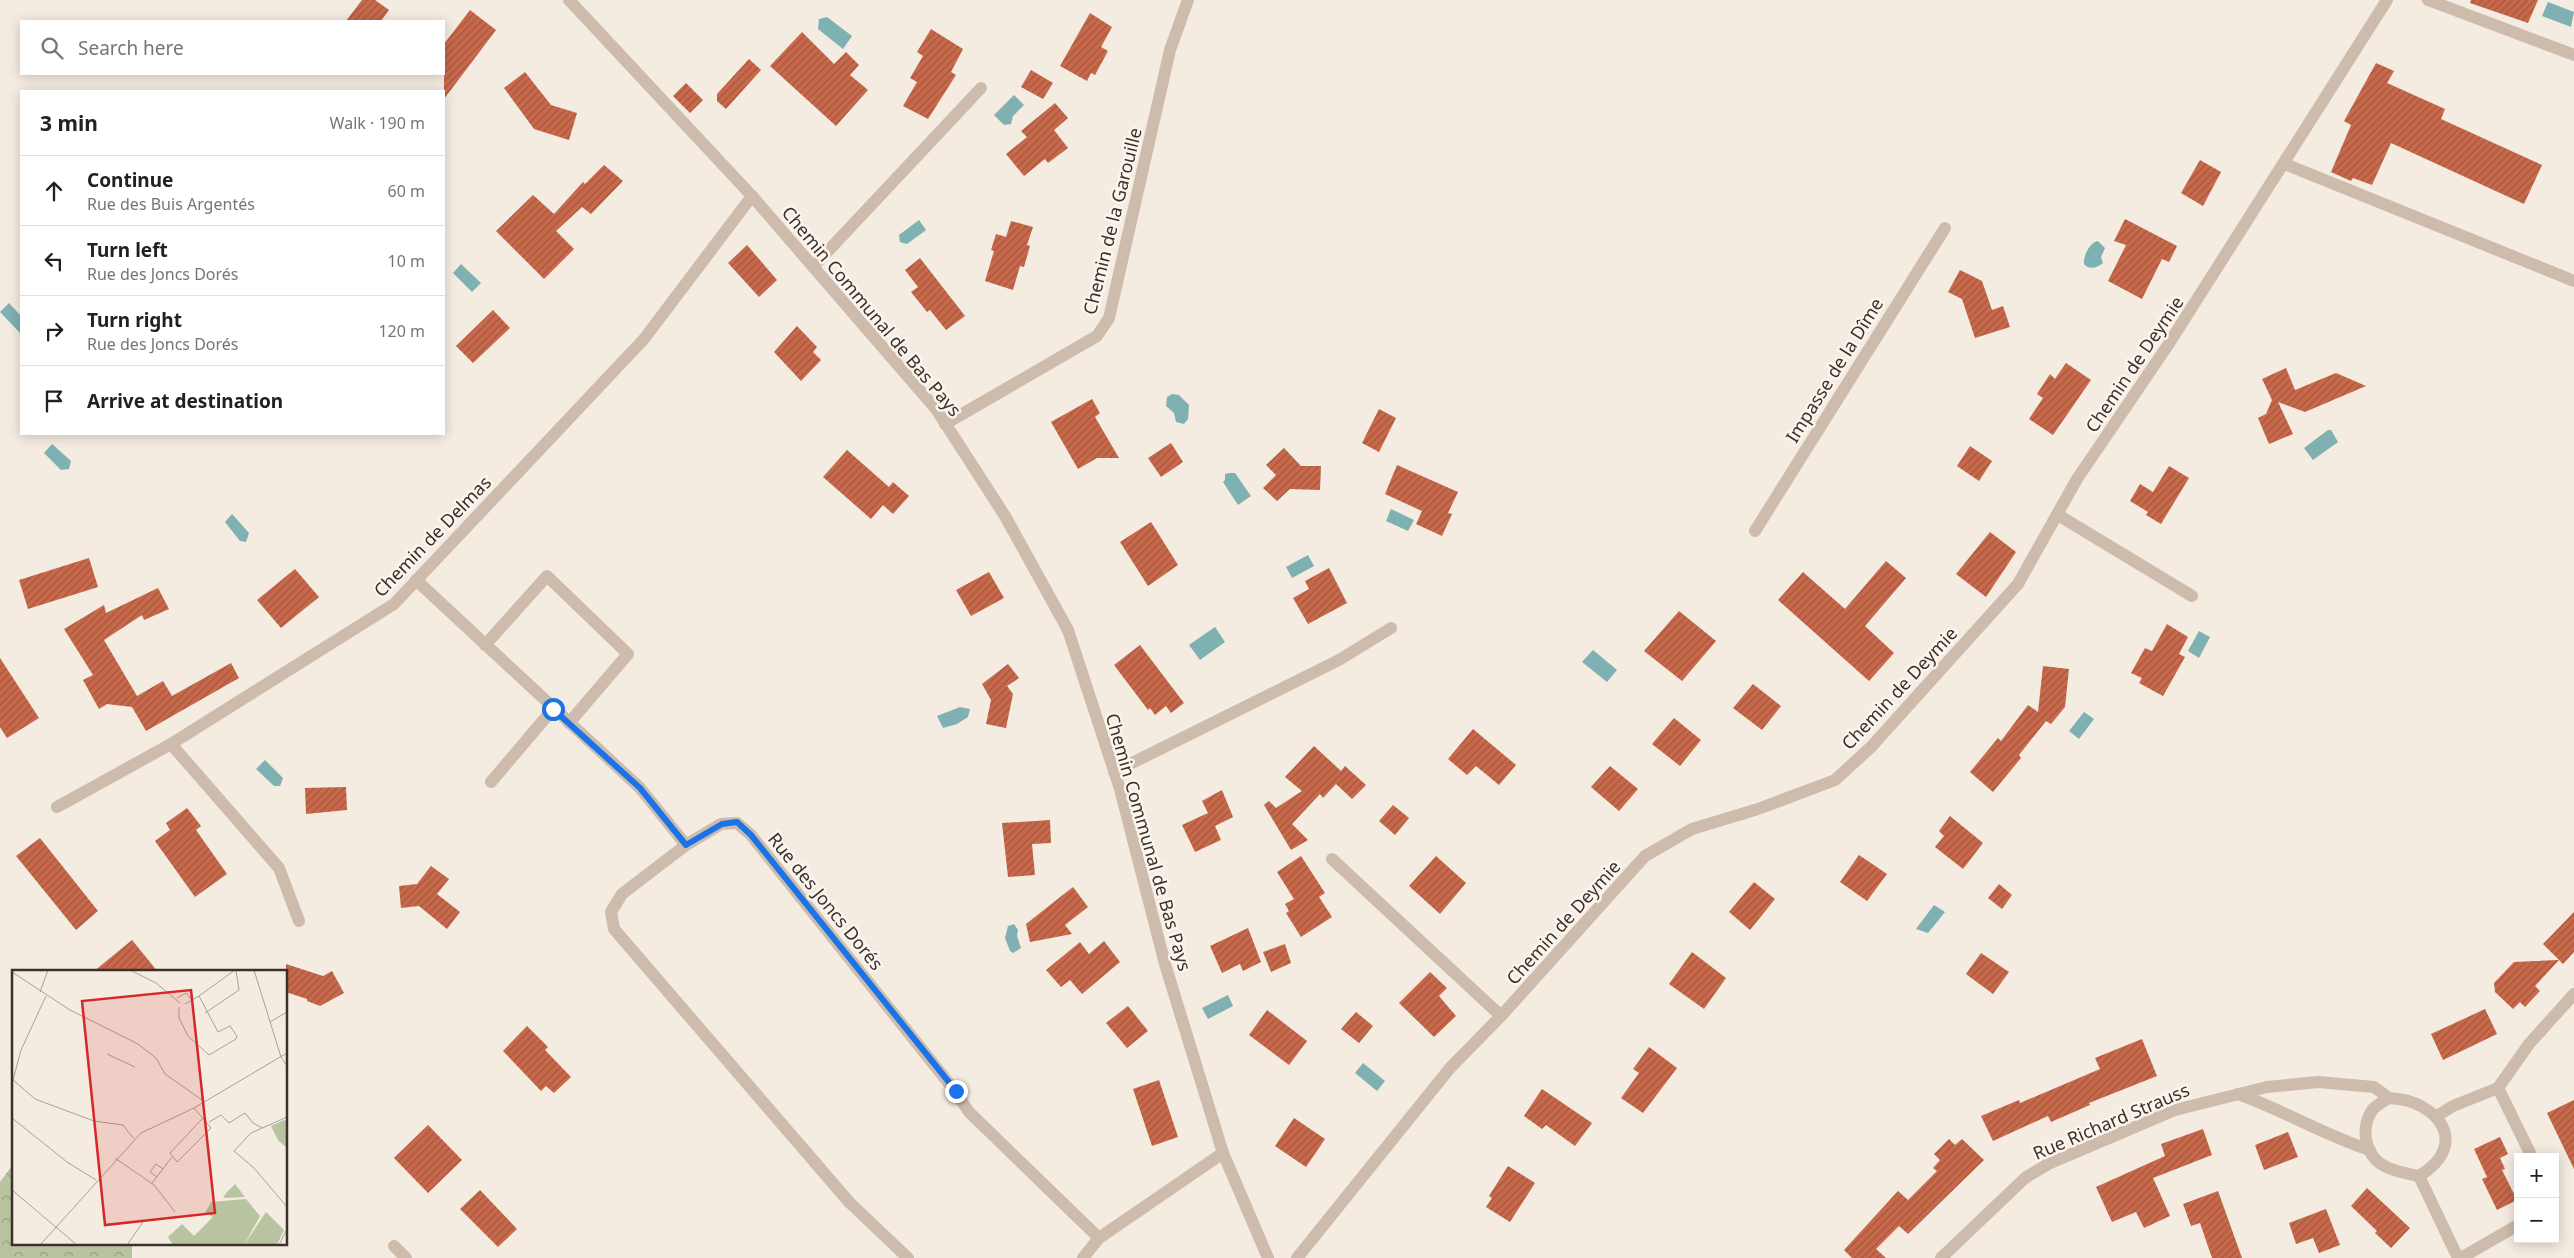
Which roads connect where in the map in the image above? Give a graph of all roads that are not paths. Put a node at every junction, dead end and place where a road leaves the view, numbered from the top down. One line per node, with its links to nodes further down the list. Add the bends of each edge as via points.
1 (569, 0): 8 (street, Chemin Communal de Bas Pays)
2 (1188, 0): 12 (street, Chemin de la Garouille, via 1170,50 1109,318 1097,336)
3 (2387, 0): 7 (street, Chemin de Deymie)
4 (2428, 0): 5 (street)
5 (2574, 55)
6 (981, 88): 10 (street)
7 (2285, 164): 11 (street); 13 (street, Chemin de Deymie, via 2077,479)
8 (752, 196): 10 (street, Chemin Communal de Bas Pays); 15 (street, Chemin de Delmas, via 644,339)
9 (1945, 228): 14 (street, Impasse de la Dîme)
10 (813, 267): 12 (street, Chemin Communal de Bas Pays, via 936,409)
11 (2574, 281)
12 (945, 424): 22 (street, Chemin Communal de Bas Pays, via 1005,516 1068,630)
13 (2058, 516): 16 (street); 29 (street, Chemin de Deymie, via 2018,584 1835,780 1692,829 1646,856)
14 (1754, 531)
15 (416, 580): 18 (street); 21 (street, Chemin de Delmas, via 394,604)
16 (2192, 596)
17 (1391, 628): 22 (street, via 1339,660)
18 (485, 645): 19 (street); 20 (street, via 547,576 628,654)
19 (553, 709): 20 (street); 23 (street)
20 (568, 723): 25 (street, via 640,788)
21 (171, 744): 24 (street, Chemin de Delmas); 27 (street, via 279,868)
22 (1114, 772): 35 (street, Chemin Communal de Bas Pays, via 1165,964)
23 (490, 782)
24 (57, 807)
25 (686, 845): 39 (street, Rue des Joncs Dorés, via 722,824 737,822 751,835 956,1091 969,1112); 42 (street, Rue des Joncs Dorés, via 622,894 611,912 614,929 848,1202)
26 (1332, 859): 29 (street)
27 (299, 921)
28 (2574, 994): 30 (street, via 2529,1044)
29 (1501, 1016): 45 (street, Chemin de Deymie, via 1450,1068)
30 (2498, 1088): 33 (street); 36 (street)
31 (2238, 1094): 32 (street, Rue Richard Strauss, via 2318,1082 2374,1087); 34 (street); 46 (street, Rue Richard Strauss, via 2175,1110 2048,1164 2025,1178)
32 (2389, 1098): 33 (street, via 2406,1099); 34 (street, via 2374,1109 2365,1126 2366,1144)
33 (2437, 1116): 37 (street, via 2445,1132 2444,1151 2435,1166)
34 (2370, 1150): 37 (street, via 2376,1160 2393,1169)
35 (1223, 1153): 39 (street); 44 (street, Chemin Communal de Bas Pays)
36 (2530, 1153)
37 (2419, 1176): 47 (street)
38 (2514, 1227): 47 (street)
39 (1100, 1238): 43 (street)
40 (394, 1246): 41 (street)
41 (406, 1258)
42 (908, 1258)
43 (1083, 1258)
44 (1268, 1258)
45 (1297, 1258)
46 (1941, 1258)
47 (2459, 1258)

